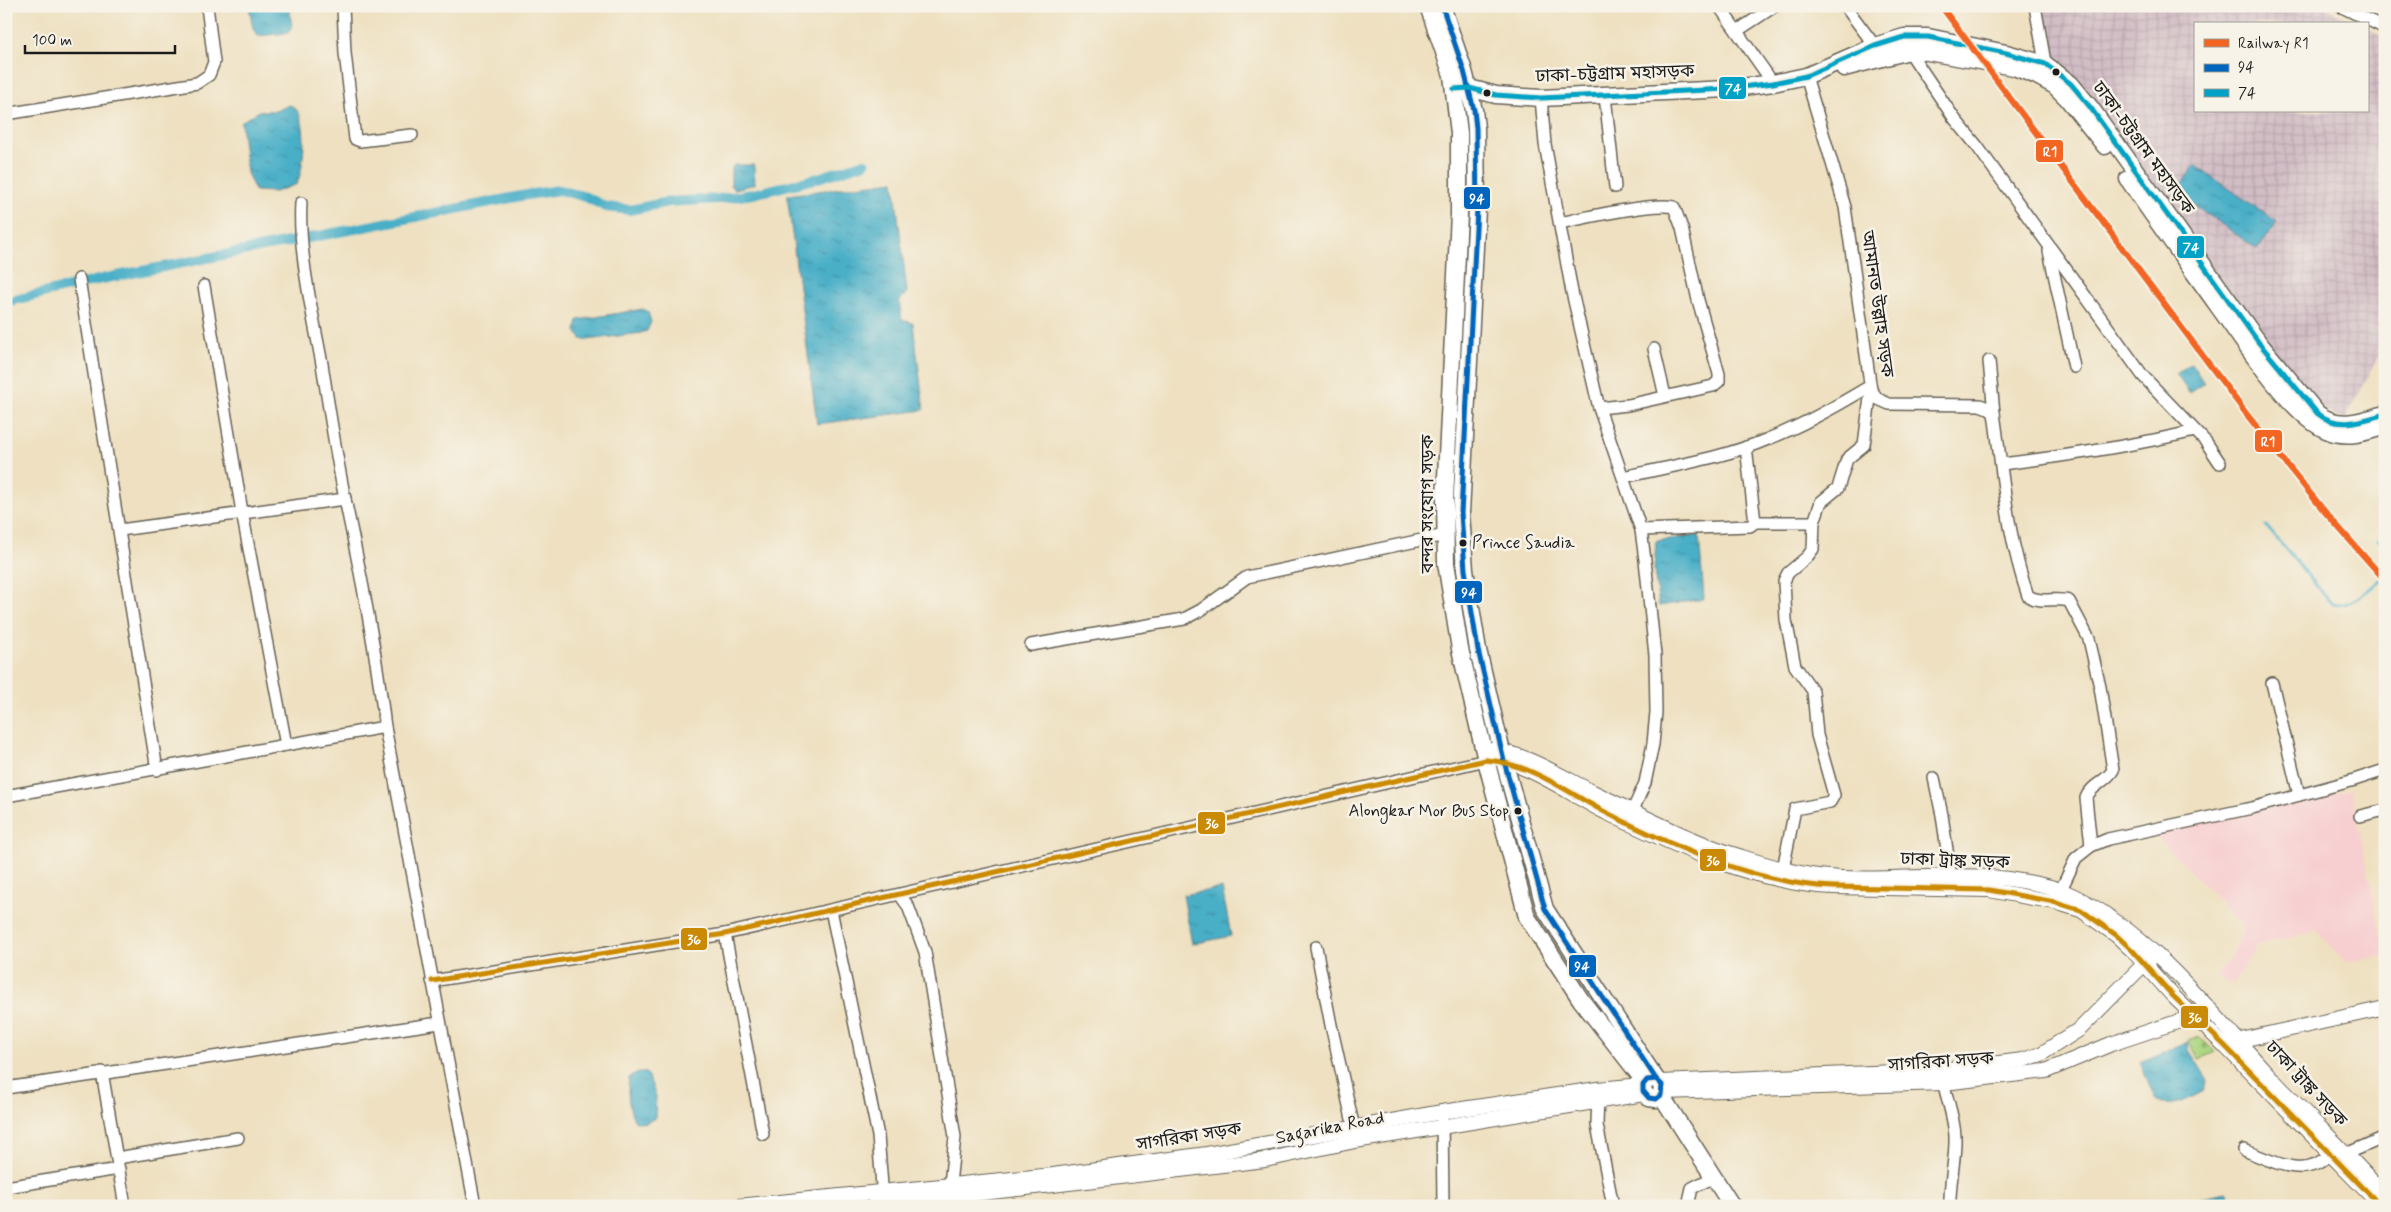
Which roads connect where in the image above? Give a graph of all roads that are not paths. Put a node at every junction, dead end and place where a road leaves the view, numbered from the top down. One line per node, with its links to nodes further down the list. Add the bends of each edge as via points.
1 (206, 6): 21 (street, via 214,62 209,75 197,83)
2 (343, 6): 22 (street, via 355,139)
3 (1428, 6): 18 (highway, via 1452,75)
4 (1442, 6): 18 (highway)
5 (1719, 6): 11 (street)
6 (1775, 6): 11 (street)
7 (1845, 6): 12 (street)
8 (2034, 6): 14 (street)
9 (2340, 6): 10 (street)
10 (2385, 28)
11 (1737, 31): 17 (street)
12 (1874, 46): 14 (highway, ঢাকা-চট্টগ্রাম মহাসড়ক, via 1904,37 1928,37); 15 (highway, ঢাকা-চট্টগ্রাম মহাসড়ক)
13 (1909, 51): 15 (highway, ঢাকা-চট্টগ্রাম মহাসড়ক); 16 (highway, ঢাকা-চট্টগ্রাম মহাসড়ক, via 2014,67); 26 (street)
14 (2045, 64): 16 (street); 36 (highway, ঢাকা-চট্টগ্রাম মহাসড়ক, via 2071,84 2090,107 2259,343 2317,413 2336,423)
15 (1813, 72): 17 (highway, ঢাকা-চট্টগ্রাম মহাসড়ক); 32 (street, আমানত উল্লাহ সড়ক, via 1846,207)
16 (2046, 81): 37 (highway, ঢাকা-চট্টগ্রাম মহাসড়ক, via 2067,98 2105,146 2249,349 2303,416 2338,434 2363,434)
17 (1773, 83): 19 (highway, ঢাকা-চট্টগ্রাম মহাসড়ক)
18 (1461, 89): 20 (highway, ঢাকা-চট্টগ্রাম মহাসড়ক); 49 (highway, বন্দর সংযোগ সড়ক); 55 (highway, বন্দর সংযোগ সড়ক, via 1476,128 1477,209 1461,513 1465,570 1478,650)
19 (1605, 96): 20 (highway, ঢাকা-চট্টগ্রাম মহাসড়ক); 23 (street)
20 (1541, 98): 25 (street, via 1545,144)
21 (6, 114)
22 (412, 135)
23 (1615, 187)
24 (301, 203): 43 (street, via 304,251)
25 (1560, 223): 33 (street, via 1668,205 1676,210 1719,382); 34 (street)
26 (2048, 246): 31 (street); 38 (street, via 2143,376)
27 (79, 279): 47 (street)
28 (204, 286): 44 (street)
29 (1654, 349): 33 (street)
30 (1989, 361): 35 (street)
31 (2074, 367)
32 (1871, 388): 35 (street, আমানত উল্লাহ সড়ক, via 1878,400 1889,404 1980,405); 39 (street); 46 (street, via 1864,445 1847,459 1838,488 1822,502)
33 (1665, 396): 34 (street)
34 (1599, 408): 42 (street)
35 (1994, 413): 41 (street)
36 (2385, 414)
37 (2385, 426)
38 (2194, 431): 40 (street); 41 (street, via 2136,445)
39 (1746, 447): 42 (street); 45 (street)
40 (2220, 463)
41 (2002, 464): 64 (street, via 2007,518 2017,565 2028,596 2036,601 2060,598 2069,601 2089,638 2113,770 2108,778 2088,792 2086,798)
42 (1624, 477): 48 (street)
43 (345, 499): 44 (street); 52 (street, via 378,663)
44 (242, 512): 47 (street); 53 (street)
45 (1754, 522): 46 (street); 48 (street, via 1750,526 1723,529)
46 (1814, 522): 65 (street, via 1813,549 1784,581 1786,620 1795,666 1812,691 1817,735 1834,794 1830,802 1795,809)
47 (120, 530): 56 (street)
48 (1641, 530): 61 (street, via 1651,610 1656,712 1645,783)
49 (1445, 536): 50 (street, via 1247,577 1184,619); 54 (highway, বন্দর সংযোগ সড়ক, via 1446,563 1460,649)
50 (1031, 645)
51 (2272, 683): 59 (street)
52 (385, 727): 53 (street); 73 (street)
53 (286, 745): 56 (street)
54 (1485, 755): 55 (main road, ঢাকা ট্রাঙ্ক সড়ক); 67 (street); 83 (highway, বন্দর সংযোগ সড়ক, via 1527,917 1581,1000)
55 (1503, 756): 61 (main road, ঢাকা ট্রাঙ্ক সড়ক, via 1554,771); 68 (main road, ঢাকা ট্রাঙ্ক সড়ক, via 1605,812 1686,848 1779,880 1812,886 1989,890); 83 (highway, বন্দর সংযোগ সড়ক, via 1545,909)
56 (157, 770): 60 (street)
57 (2385, 770): 59 (street)
58 (1934, 778): 66 (street)
59 (2299, 795): 64 (street, via 2108,839)
60 (6, 796)
61 (1633, 810): 65 (main road, ঢাকা ট্রাঙ্ক সড়ক, via 1739,856)
62 (2385, 810): 63 (street)
63 (2360, 816)
64 (2091, 846): 68 (street, via 2076,858)
65 (1783, 869): 66 (main road, ঢাকা ট্রাঙ্ক সড়ক, via 1830,877)
66 (1951, 878): 68 (main road, ঢাকা ট্রাঙ্ক সড়ক, via 1992,877)
67 (900, 895): 69 (street); 98 (street, via 908,906 925,952 955,1137)
68 (2058, 896): 72 (main road, ঢাকা ট্রাঙ্ক সড়ক)
69 (831, 910): 70 (street); 101 (street, via 878,1136)
70 (725, 934): 73 (street); 88 (street)
71 (1316, 947): 86 (street)
72 (2149, 959): 75 (main road, ঢাকা ট্রাঙ্ক সড়ক); 76 (main road, ঢাকা ট্রাঙ্ক সড়ক); 81 (main road, সাগরিকা সড়ক, via 2080,1029 2041,1054)
73 (432, 981): 77 (street)
74 (2385, 1008): 78 (main road)
75 (2210, 1009): 76 (main road, সাগরিকা সড়ক); 78 (main road, ঢাকা ট্রাঙ্ক সড়ক)
76 (2195, 1017): 79 (main road, ঢাকা ট্রাঙ্ক সড়ক); 81 (main road, সাগরিকা সড়ক, via 2111,1044 2046,1071)
77 (439, 1023): 80 (street); 103 (street)
78 (2239, 1040): 79 (main road); 94 (main road, ঢাকা ট্রাঙ্ক সড়ক)
79 (2224, 1045): 93 (main road, ঢাকা ট্রাঙ্ক সড়ক)
80 (102, 1072): 82 (street); 96 (street)
81 (1943, 1077): 83 (main road, সাগরিকা সড়ক); 110 (street, via 1956,1150 1949,1187)
82 (6, 1088)
83 (1653, 1088): 84 (main road, সাগরিকা সড়ক); 97 (highway, বন্দর সংযোগ সড়ক); 109 (highway, বন্দর সংযোগ সড়ক)
84 (1598, 1096): 85 (main road, সাগরিকা সড়ক); 87 (main road, Sagarika Road); 106 (street, via 1597,1125)
85 (1442, 1112): 86 (main road, সাগরিকা সড়ক); 87 (street)
86 (1354, 1128): 91 (main road, সাগরিকা সড়ক)
87 (1441, 1128): 95 (main road, Sagarika Road, via 1355,1141); 105 (street)
88 (763, 1134)
89 (2385, 1137): 94 (street)
90 (238, 1138): 96 (street)
91 (1263, 1144): 95 (main road); 98 (main road, সাগরিকা সড়ক, via 1053,1175)
92 (2244, 1150): 93 (street, via 2296,1167 2323,1161)
93 (2330, 1152): 111 (main road, ঢাকা ট্রাঙ্ক সড়ক)
94 (2346, 1154): 100 (main road, ঢাকা ট্রাঙ্ক সড়ক)
95 (1265, 1160): 101 (main road, Sagarika Road)
96 (118, 1163): 99 (street); 102 (street)
97 (1706, 1182): 107 (street, via 1692,1188); 108 (highway, বন্দর সংযোগ সড়ক)
98 (950, 1184): 101 (main road, সাগরিকা সড়ক)
99 (6, 1187)
100 (2382, 1189)
101 (880, 1202): 104 (main road, সাগরিকা সড়ক)
102 (125, 1206)
103 (475, 1206)
104 (738, 1206)
105 (1443, 1206)
106 (1613, 1206)
107 (1688, 1206)
108 (1721, 1206)
109 (1732, 1206)
110 (1950, 1206)
111 (2381, 1206)

